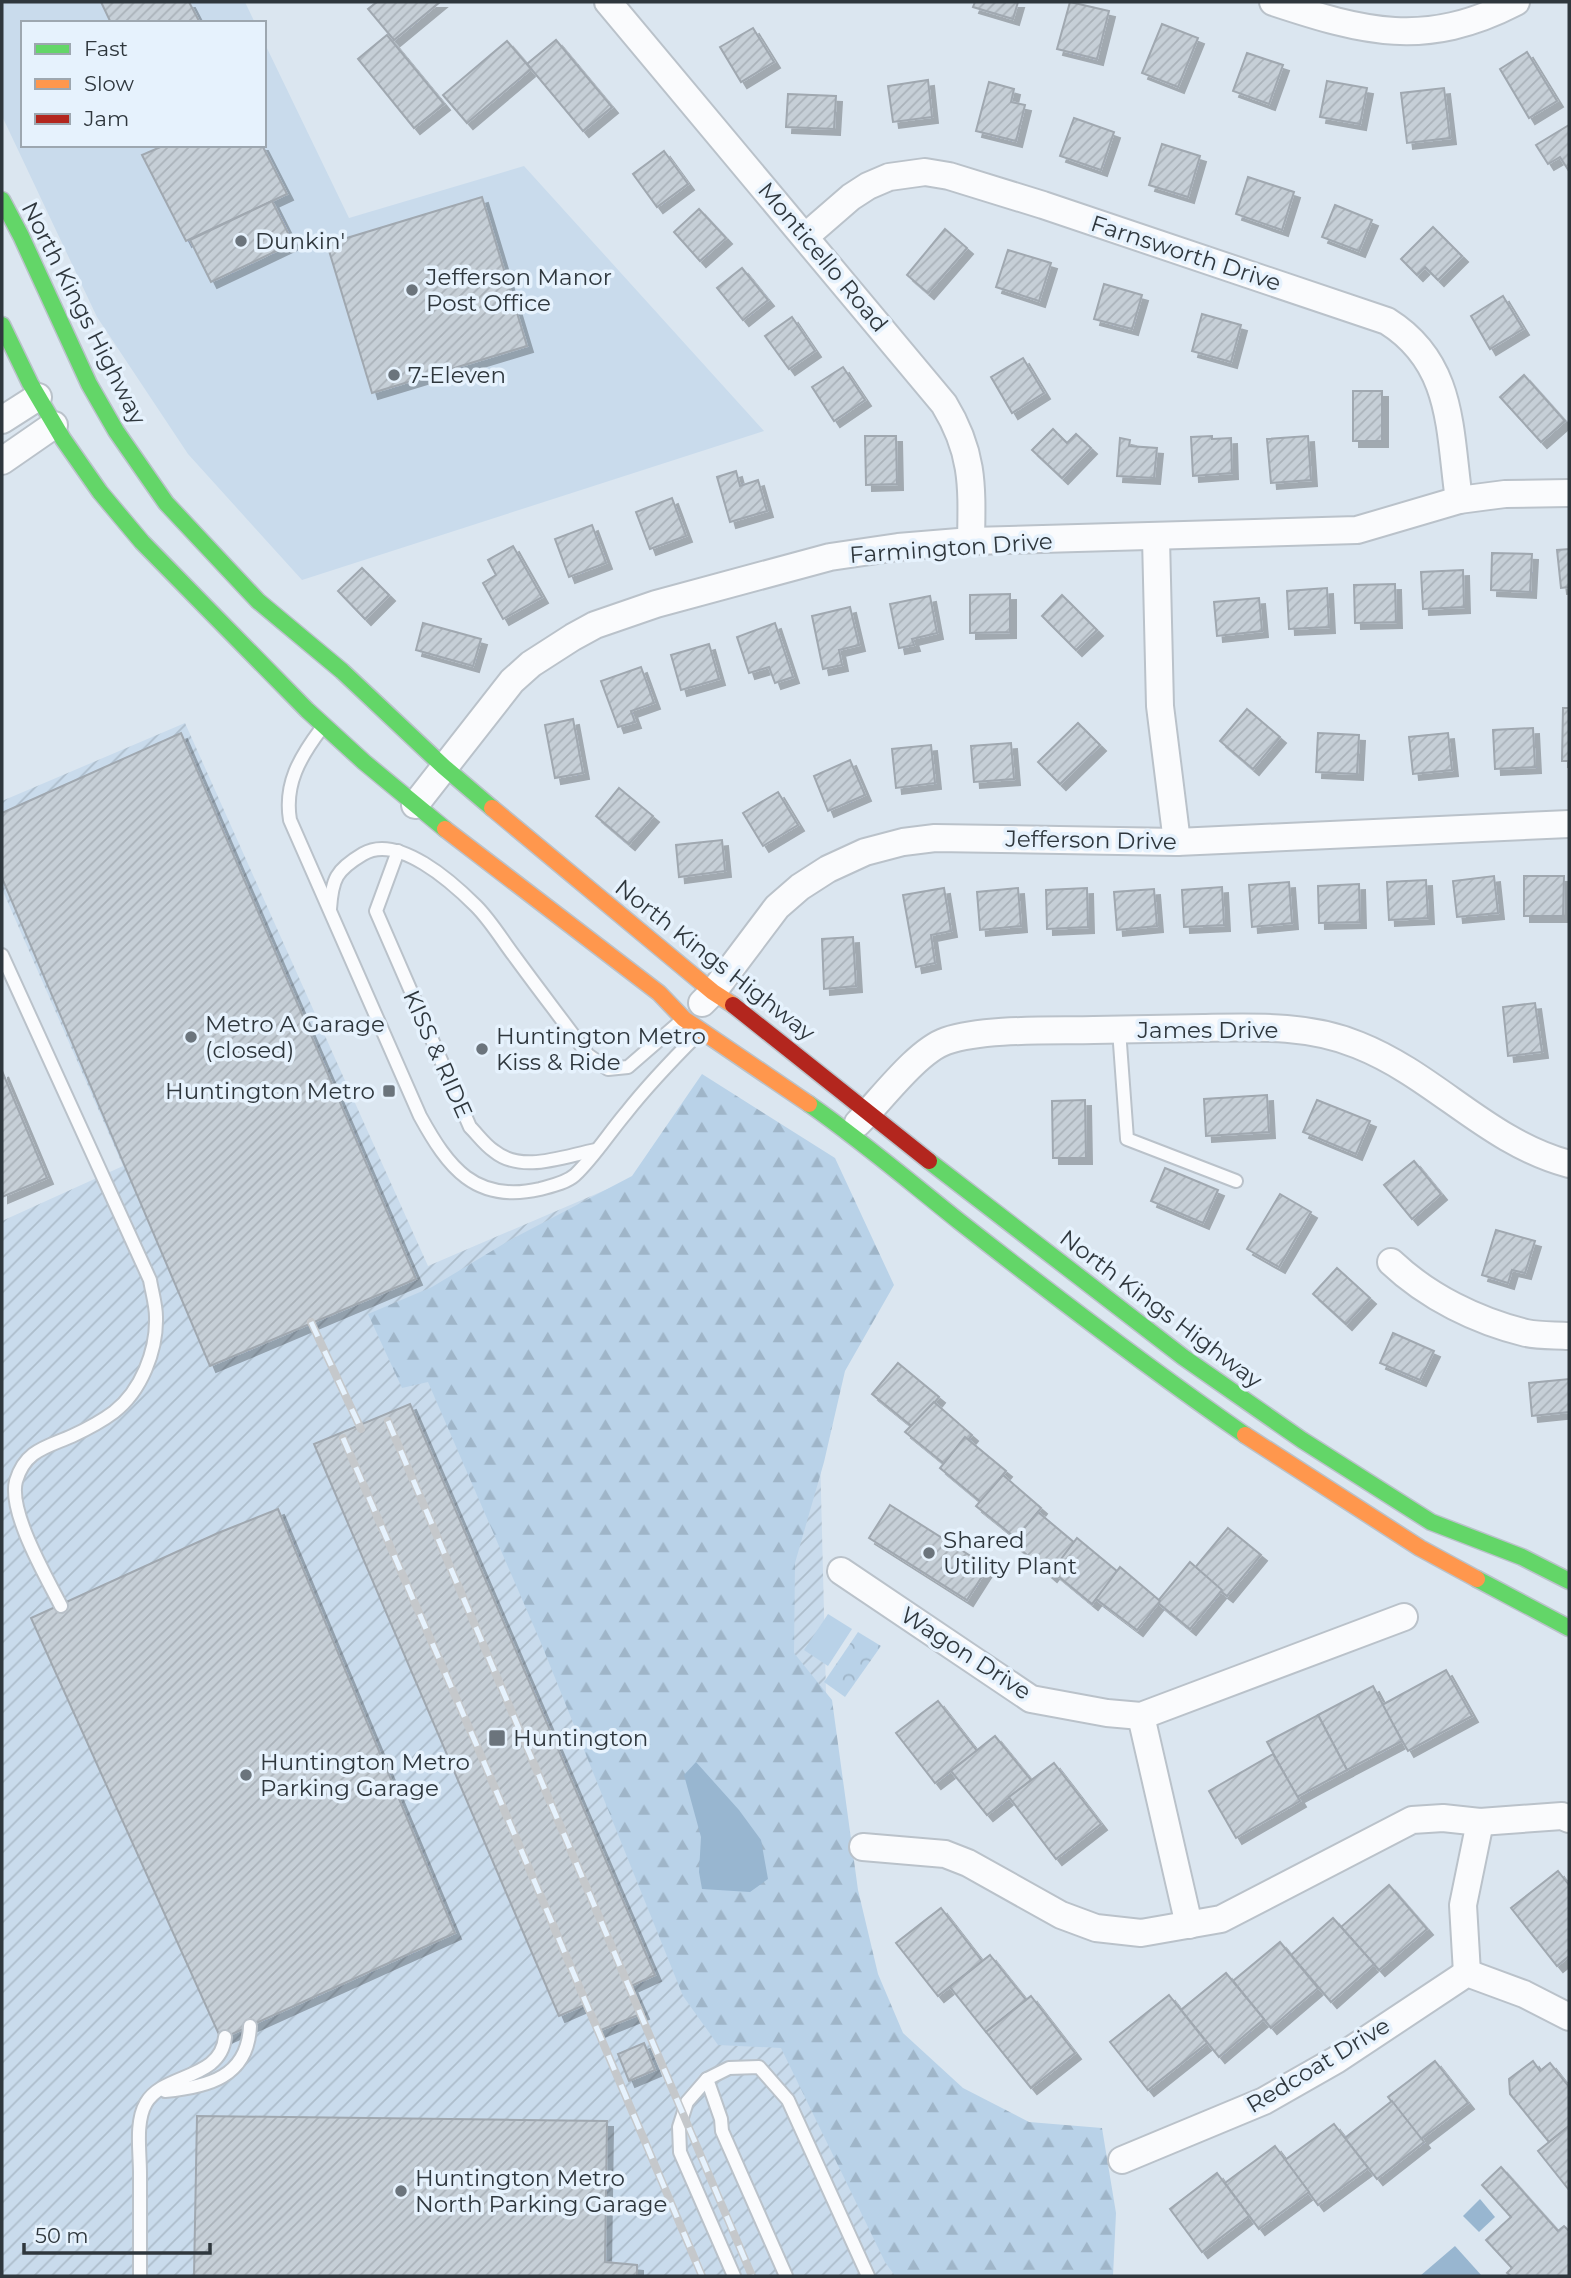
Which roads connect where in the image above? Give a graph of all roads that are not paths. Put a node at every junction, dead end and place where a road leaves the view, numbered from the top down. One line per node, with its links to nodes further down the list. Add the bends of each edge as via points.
1 (608, 2): 5 (street, Monticello Road)
2 (1273, 2): 3 (street, via 1364,28 1401,32 1440,29)
3 (1516, 2)
4 (2, 200): 16 (main road, North Kings Highway, via 87,378 116,431 166,503 257,601 342,671)
5 (806, 236): 12 (street, Farnsworth Drive, via 868,186 904,173 937,174 1387,321 1404,332 1436,372 1446,403); 14 (street, Monticello Road, via 956,422 970,468)
6 (2, 324): 7 (main road)
7 (43, 394): 8 (street); 9 (main road)
8 (2, 420)
9 (58, 420): 10 (street); 15 (main road, via 76,458 141,541)
10 (2, 461)
11 (1569, 493): 12 (street, Farmington Drive)
12 (1459, 500): 13 (street, Farmington Drive, via 1357,530)
13 (1156, 538): 14 (street, Farmington Drive); 19 (street, via 1160,706)
14 (971, 541): 16 (street, Farmington Drive, via 830,557 595,625 572,636 512,681)
15 (323, 726): 17 (main road); 21 (lane, via 297,765 287,803 295,835)
16 (444, 766): 17 (street, Farmington Drive); 23 (main road, North Kings Highway)
17 (415, 805): 24 (main road)
18 (1569, 824): 19 (street, Jefferson Drive)
19 (1177, 842): 23 (street, Jefferson Drive, via 935,838 865,852 828,869 777,907)
20 (398, 852): 21 (lane, via 368,851 339,871 332,884); 24 (lane, via 440,873 478,909 588,1055 608,1069 628,1067); 28 (lane, KISS & RIDE, via 376,911 470,1127 494,1152 513,1162 535,1163)
21 (330, 909): 28 (lane, via 420,1116 439,1151 457,1170 479,1186 525,1192 573,1177)
22 (2, 955): 35 (lane, via 150,1280 156,1317 153,1348 139,1383 114,1412 40,1448 16,1481 20,1517)
23 (713, 992): 24 (street, Jefferson Drive); 26 (main road, North Kings Highway)
24 (693, 1024): 27 (main road); 28 (lane, via 658,1076)
25 (1119, 1030): 26 (street, James Drive, via 979,1034 946,1041 927,1050); 29 (street, James Drive, via 1267,1027 1344,1040 1393,1061 1522,1148); 30 (lane, via 1127,1139)
26 (869, 1112): 27 (street, James Drive); 34 (main road, North Kings Highway, via 1184,1357 1303,1440 1432,1522)
27 (849, 1132): 37 (main road, via 1163,1378 1282,1461 1420,1548)
28 (596, 1150)
29 (1569, 1164)
30 (1236, 1181)
31 (1391, 1262): 32 (street, via 1475,1316 1528,1334)
32 (1569, 1336)
33 (841, 1572): 38 (street, Wagon Drive, via 1031,1699)
34 (1569, 1581)
35 (61, 1606)
36 (1404, 1617): 38 (street, Wagon Drive)
37 (1569, 1628)
38 (1141, 1716): 42 (street)
39 (1569, 1819): 40 (street)
40 (1480, 1822): 42 (street, via 1412,1819 1221,1919); 43 (street, via 1463,1905)
41 (863, 1847): 42 (street, via 945,1854 1061,1915 1097,1928 1141,1933)
42 (1189, 1925)
43 (1467, 1973): 44 (street); 49 (street, Redcoat Drive, via 1336,2060 1264,2101)
44 (1569, 2017)
45 (250, 2026): 48 (lane, via 244,2054 215,2082)
46 (226, 2037): 48 (lane, via 224,2048 212,2062)
47 (707, 2079): 51 (lane, via 687,2102 679,2127 680,2152); 52 (lane, via 722,2131); 53 (lane, via 729,2068 759,2067 788,2100)
48 (154, 2093): 50 (lane, via 141,2121)
49 (1122, 2160)
50 (140, 2276)
51 (734, 2276)
52 (786, 2276)
53 (867, 2276)

